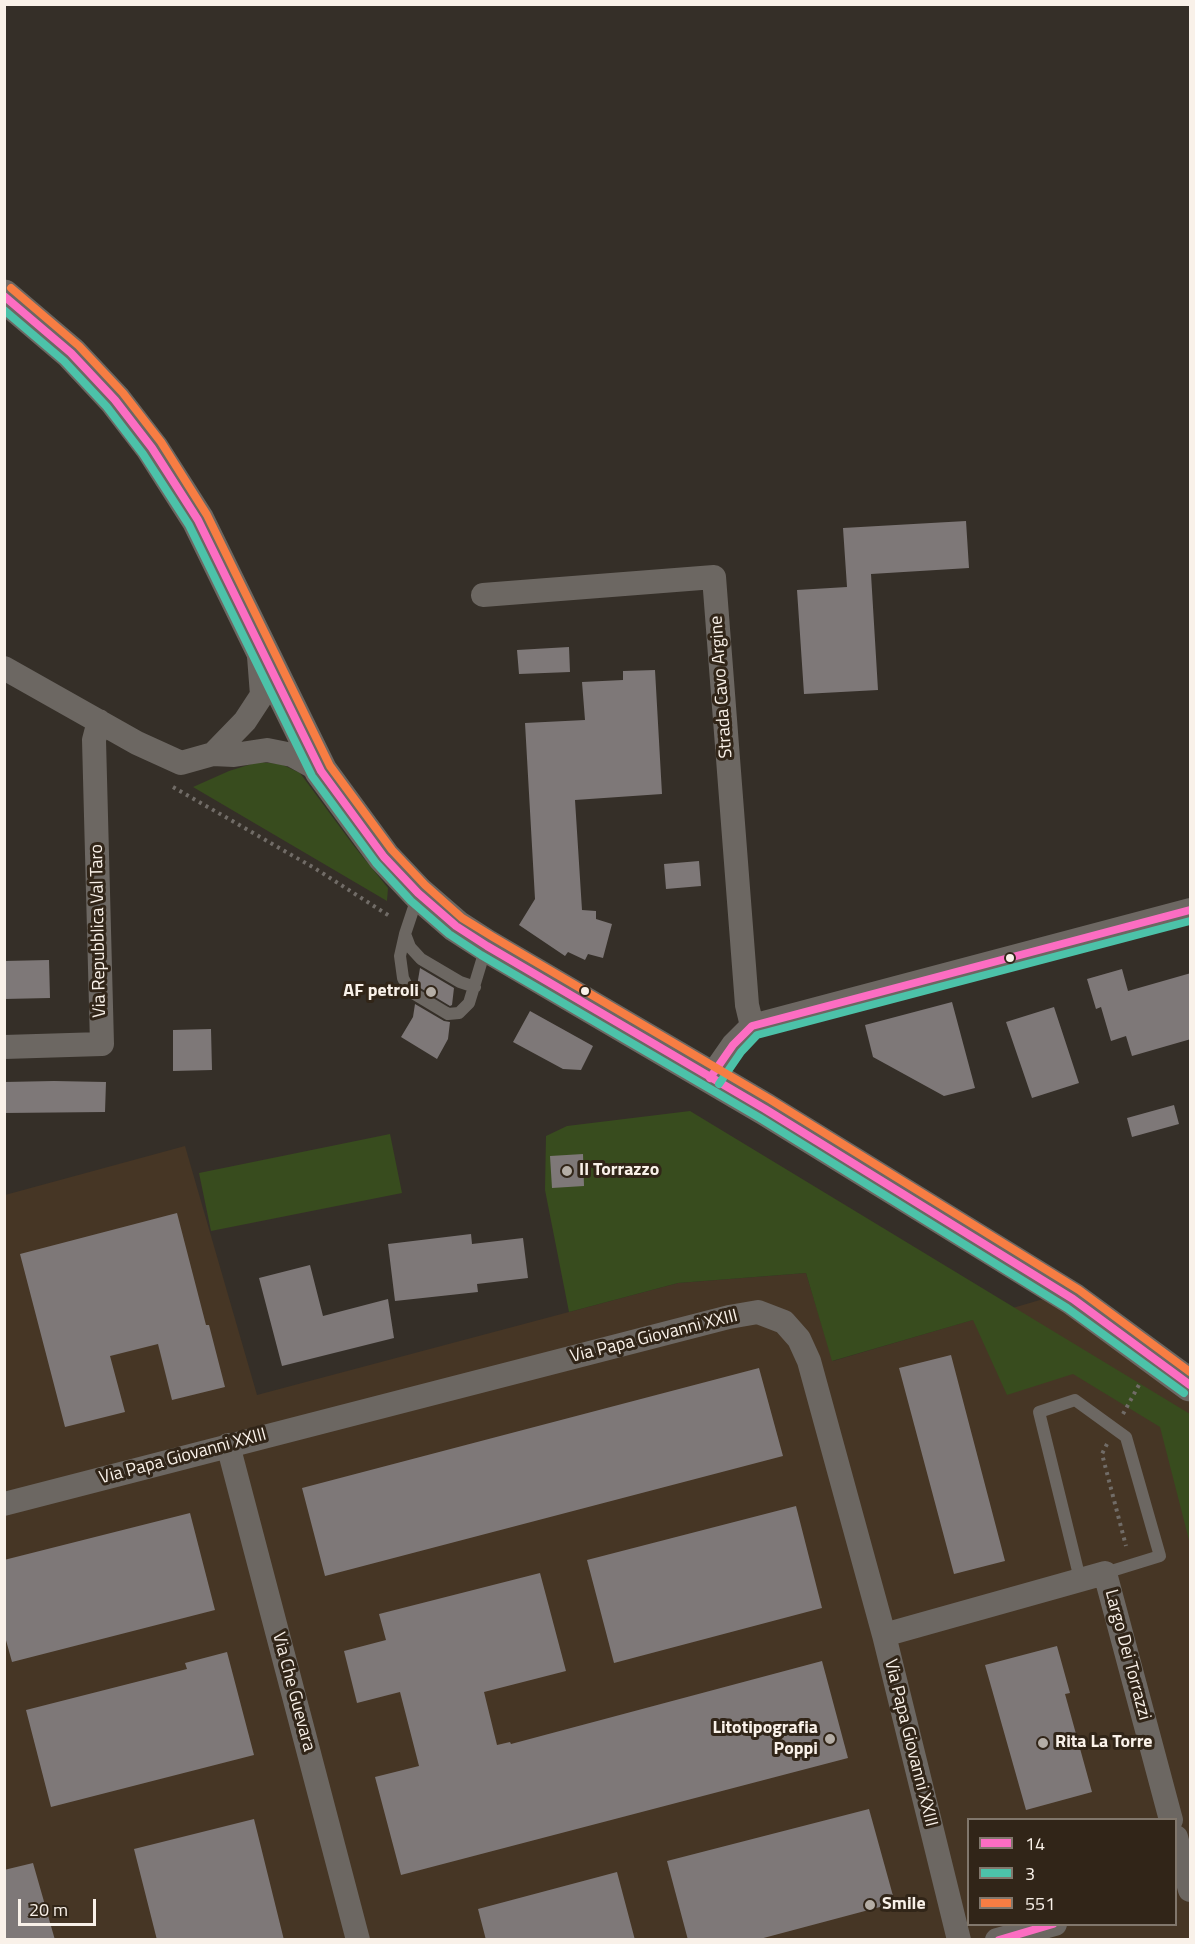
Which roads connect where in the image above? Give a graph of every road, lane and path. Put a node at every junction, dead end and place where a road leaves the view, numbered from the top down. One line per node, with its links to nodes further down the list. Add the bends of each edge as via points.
1 (4, 296): 3 (main road, via 71,353 152,448 198,520)
2 (483, 596): 14 (street, Strada Cavo Argine, via 714,577 747,1005)
3 (257, 644): 6 (street, via 262,695 245,721); 7 (main road)
4 (4, 668): 5 (street)
5 (99, 721): 6 (street, via 181,763); 15 (street, Via Repubblica Val Taro, via 94,740 102,1044)
6 (213, 754): 7 (street, via 267,750 292,755)
7 (321, 771): 9 (main road, via 384,857)
8 (168, 784): 11 (path, via 316,869)
9 (418, 893): 11 (lane); 12 (main road)
10 (1191, 910): 14 (street)
11 (406, 931): 13 (lane, via 410,947 421,958); 13 (lane, via 401,968 413,993 448,1014 459,1013 470,1003)
12 (486, 946): 13 (lane); 16 (main road)
13 (475, 987)
14 (752, 1026): 16 (street)
15 (4, 1047)
16 (710, 1078): 17 (main road)
17 (1084, 1307): 18 (main road); 19 (main road)
18 (1191, 1361)
19 (1191, 1385)
20 (228, 1445): 21 (street, Via Papa Giovanni XXIII); 24 (street, Via Papa Giovanni XXIII, via 758,1312 784,1322 799,1339 809,1361); 29 (street, Via Che Guevara)
21 (4, 1504)
22 (1105, 1573): 23 (street, Largo Dei Torrazzi); 23 (lane, via 1160,1556 1126,1437 1075,1400 1039,1412); 25 (street, Largo Dei Torrazzi)
23 (1080, 1580): 24 (street, Largo Dei Torrazzi)
24 (884, 1635): 30 (street, Via Papa Giovanni XXIII)
25 (1170, 1818)
26 (1177, 1841): 27 (street)
27 (1190, 1890)
28 (1048, 1926): 31 (street)
29 (358, 1940)
30 (959, 1940)
31 (997, 1940)

